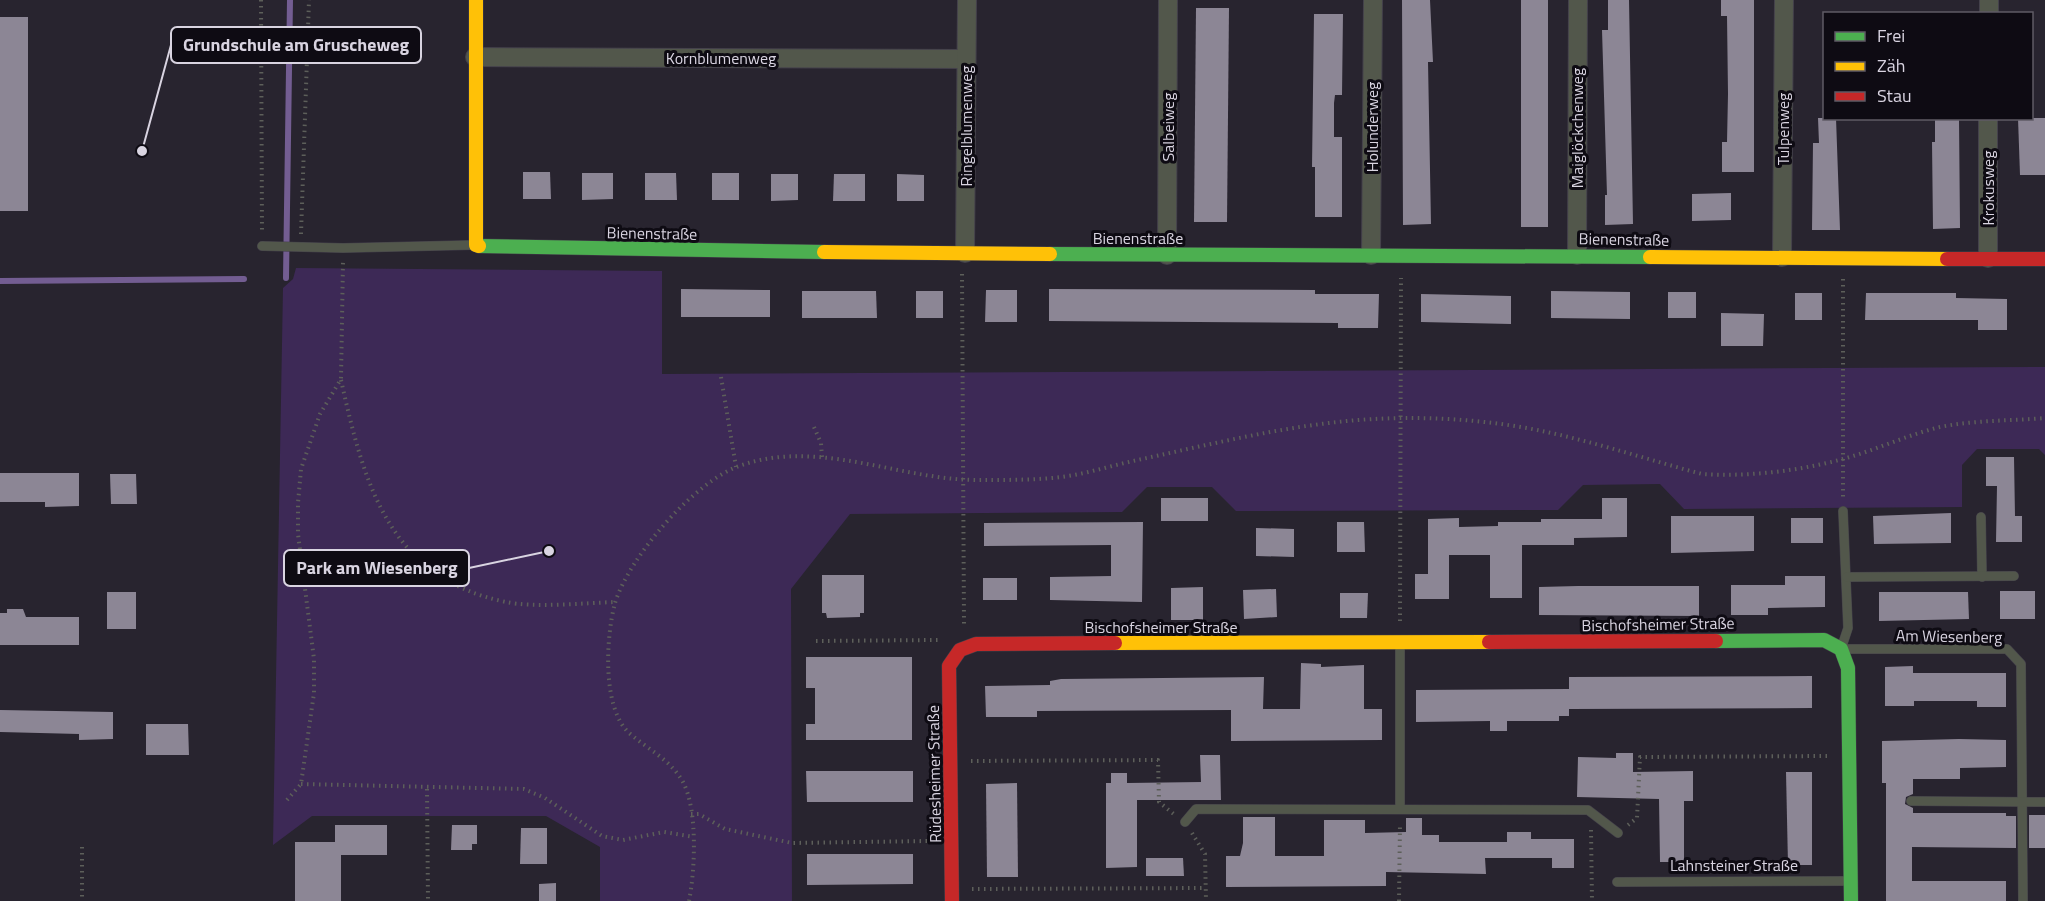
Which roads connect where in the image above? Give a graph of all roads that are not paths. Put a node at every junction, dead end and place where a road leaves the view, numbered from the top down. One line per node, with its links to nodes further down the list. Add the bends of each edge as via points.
1 (476, 0): 7 (street)
2 (967, 0): 8 (street, Ringelblumenweg)
3 (1168, 0): 13 (street, Salbeiweg)
4 (1373, 0): 14 (street, Holunderweg)
5 (1578, 0): 15 (street, Maiglöckchenweg)
6 (1784, 0): 16 (street, Tulpenweg)
7 (475, 57): 8 (street, Kornblumenweg); 10 (street)
8 (966, 59): 12 (street, Ringelblumenweg)
9 (1989, 120): 17 (street, Krokusweg)
10 (476, 245): 11 (lane); 12 (street, Bienenstraße)
11 (262, 246)
12 (965, 253): 13 (street, Bienenstraße)
13 (1167, 255): 14 (street, Bienenstraße)
14 (1371, 255): 15 (street, Bienenstraße)
15 (1576, 255): 16 (street, Bienenstraße)
16 (1782, 257): 17 (street, Bienenstraße)
17 (1988, 258): 18 (street, Bienenstraße)
18 (2045, 258)
19 (1843, 511): 22 (lane)
20 (1981, 517): 23 (lane)
21 (2014, 576): 23 (lane)
22 (1847, 577): 23 (lane); 25 (lane, via 1848,628)
23 (1982, 577)
24 (1400, 643): 25 (street, Bischofsheimer Straße, via 1824,640); 26 (street, Bischofsheimer Straße, via 976,644); 30 (lane)
25 (1841, 649): 28 (lane, Am Wiesenberg, via 2007,649 2021,664); 33 (street, via 1848,668)
26 (960, 650): 35 (street, Rüdesheimer Straße, via 949,666)
27 (1911, 801): 28 (lane)
28 (2022, 802): 29 (lane); 37 (lane, Am Wiesenberg)
29 (2045, 802)
30 (1400, 808): 31 (lane, via 1196,809); 32 (lane, via 1588,810)
31 (1185, 822)
32 (1618, 833)
33 (1851, 881): 34 (lane, Lahnsteiner Straße); 36 (street)
34 (1617, 882)
35 (952, 895)
36 (1851, 901)
37 (2023, 901)

